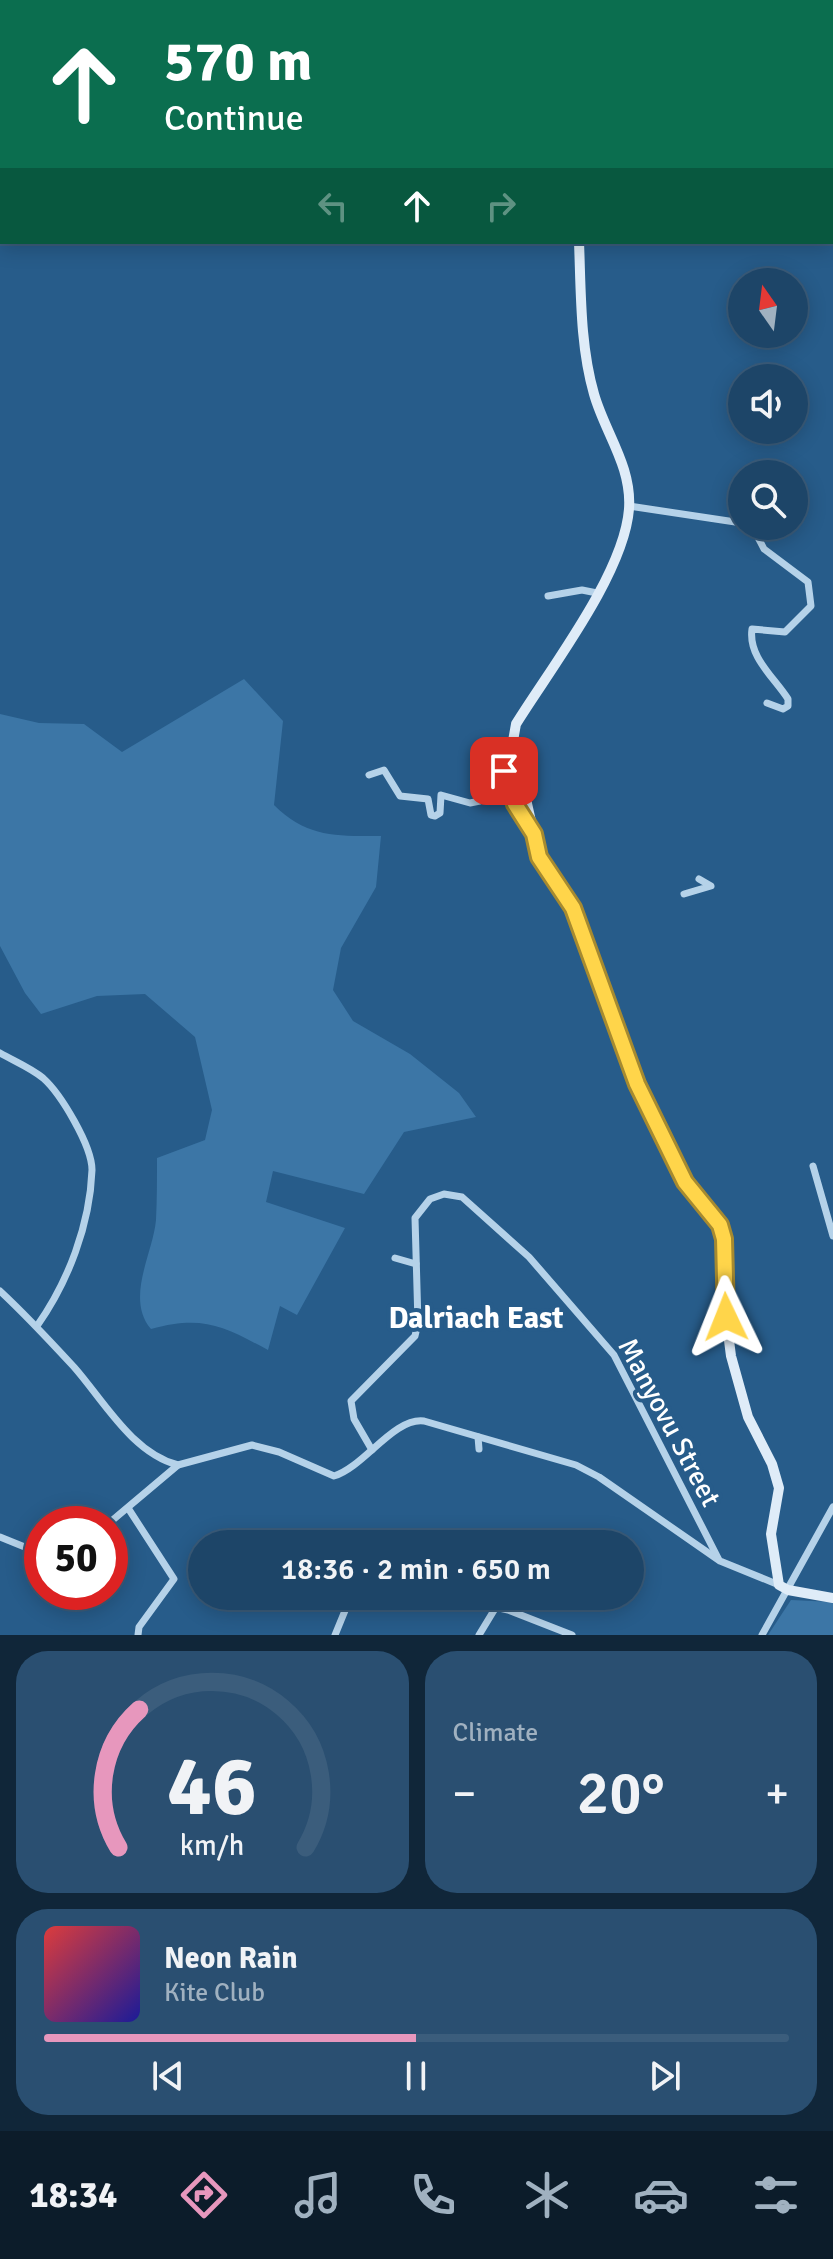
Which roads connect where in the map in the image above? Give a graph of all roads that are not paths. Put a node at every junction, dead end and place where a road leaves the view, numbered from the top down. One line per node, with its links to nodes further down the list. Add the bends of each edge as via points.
1 (579, 244): 2 (main road, via 594,395 624,467)
2 (629, 506): 3 (street); 5 (main road)
3 (728, 521)
4 (759, 540): 7 (street, via 808,582 811,606 785,632 752,629 756,656 788,699 783,709)
5 (597, 593): 6 (street); 9 (main road, via 516,724 513,741)
6 (548, 596)
7 (767, 703)
8 (369, 775): 9 (street, via 384,770 400,796 428,799 435,816 441,795 480,801 499,769)
9 (534, 834): 28 (main road, via 539,857 573,908 637,1084 685,1182 724,1239 731,1356 748,1417 779,1488 771,1534)
10 (699, 879): 11 (street, via 711,886)
11 (684, 894)
12 (0, 1053): 18 (street, via 46,1081 74,1120 92,1167 77,1250)
13 (813, 1166): 14 (street)
14 (833, 1236)
15 (395, 1258): 16 (street)
16 (416, 1264): 21 (street, Manyovu Street, via 415,1336 351,1401 354,1419); 27 (street, Manyovu Street, via 415,1218 430,1199 444,1194 462,1197 477,1208 529,1257 614,1355)
17 (0, 1291): 18 (street)
18 (37, 1326): 22 (street, via 117,1422 157,1456)
19 (478, 1437): 20 (street); 21 (street, via 415,1420); 27 (street, via 576,1465)
20 (479, 1449)
21 (372, 1450): 22 (street, via 334,1476 252,1445)
22 (178, 1465): 24 (street)
23 (833, 1507): 28 (street)
24 (128, 1508): 33 (street, via 174,1579)
25 (0, 1537): 26 (street)
26 (24, 1547)
27 (720, 1561): 28 (street)
28 (784, 1587): 29 (main road); 37 (street)
29 (833, 1598)
30 (345, 1610): 34 (street)
31 (494, 1610): 35 (street)
32 (504, 1610): 36 (street)
33 (138, 1635)
34 (335, 1635)
35 (479, 1635)
36 (572, 1635)
37 (762, 1635)

